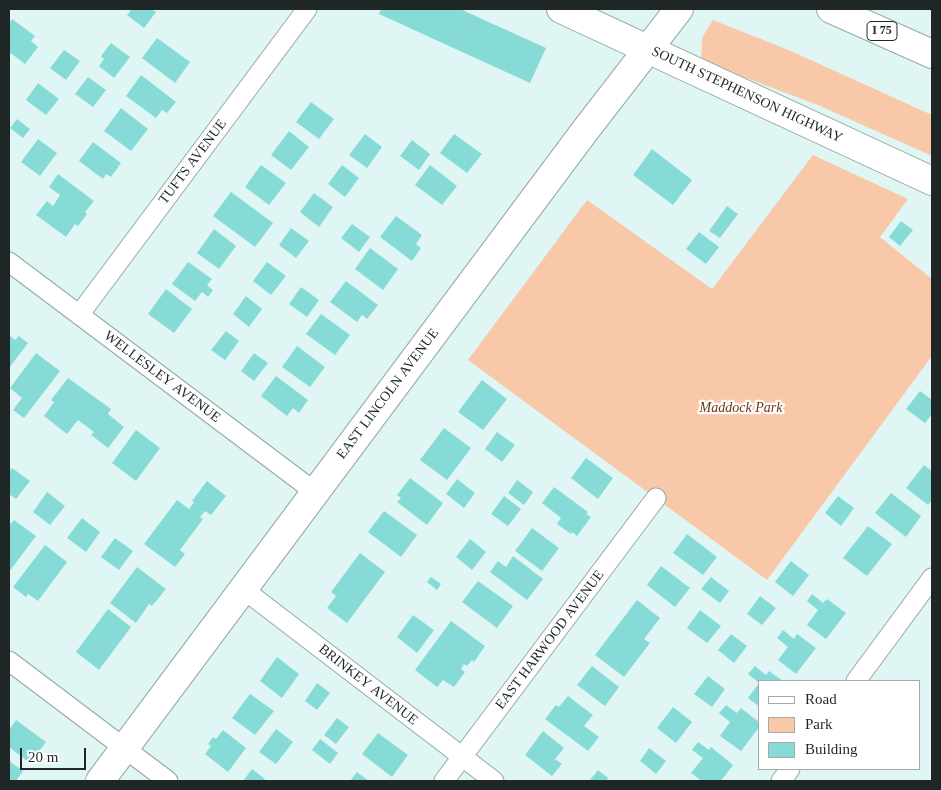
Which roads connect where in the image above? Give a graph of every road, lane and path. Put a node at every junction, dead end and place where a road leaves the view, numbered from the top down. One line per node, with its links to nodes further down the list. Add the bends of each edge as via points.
1 (307, 9): 9 (street, TUFTS AVENUE)
2 (561, 9): 5 (main road, SOUTH STEPHENSON HIGHWAY)
3 (679, 9): 5 (main road, EAST LINCOLN AVENUE)
4 (831, 9): 6 (main road, I 75)
5 (647, 49): 7 (main road, SOUTH STEPHENSON HIGHWAY); 10 (main road, EAST LINCOLN AVENUE)
6 (932, 54)
7 (932, 181)
8 (9, 262): 9 (street, WELLESLEY AVENUE)
9 (79, 315): 10 (street, WELLESLEY AVENUE)
10 (315, 492): 13 (main road, EAST LINCOLN AVENUE)
11 (656, 498): 17 (street, EAST HARWOOD AVENUE)
12 (932, 578): 15 (street)
13 (243, 589): 16 (main road, EAST LINCOLN AVENUE); 17 (street, BRINKEY AVENUE)
14 (9, 661): 16 (street)
15 (857, 680)
16 (124, 748): 19 (main road, EAST LINCOLN AVENUE); 20 (street)
17 (462, 757): 21 (street, EAST HARWOOD AVENUE); 22 (street, BRINKEY AVENUE)
18 (789, 770): 23 (street)
19 (100, 781)
20 (168, 781)
21 (444, 781)
22 (494, 781)
23 (781, 781)

